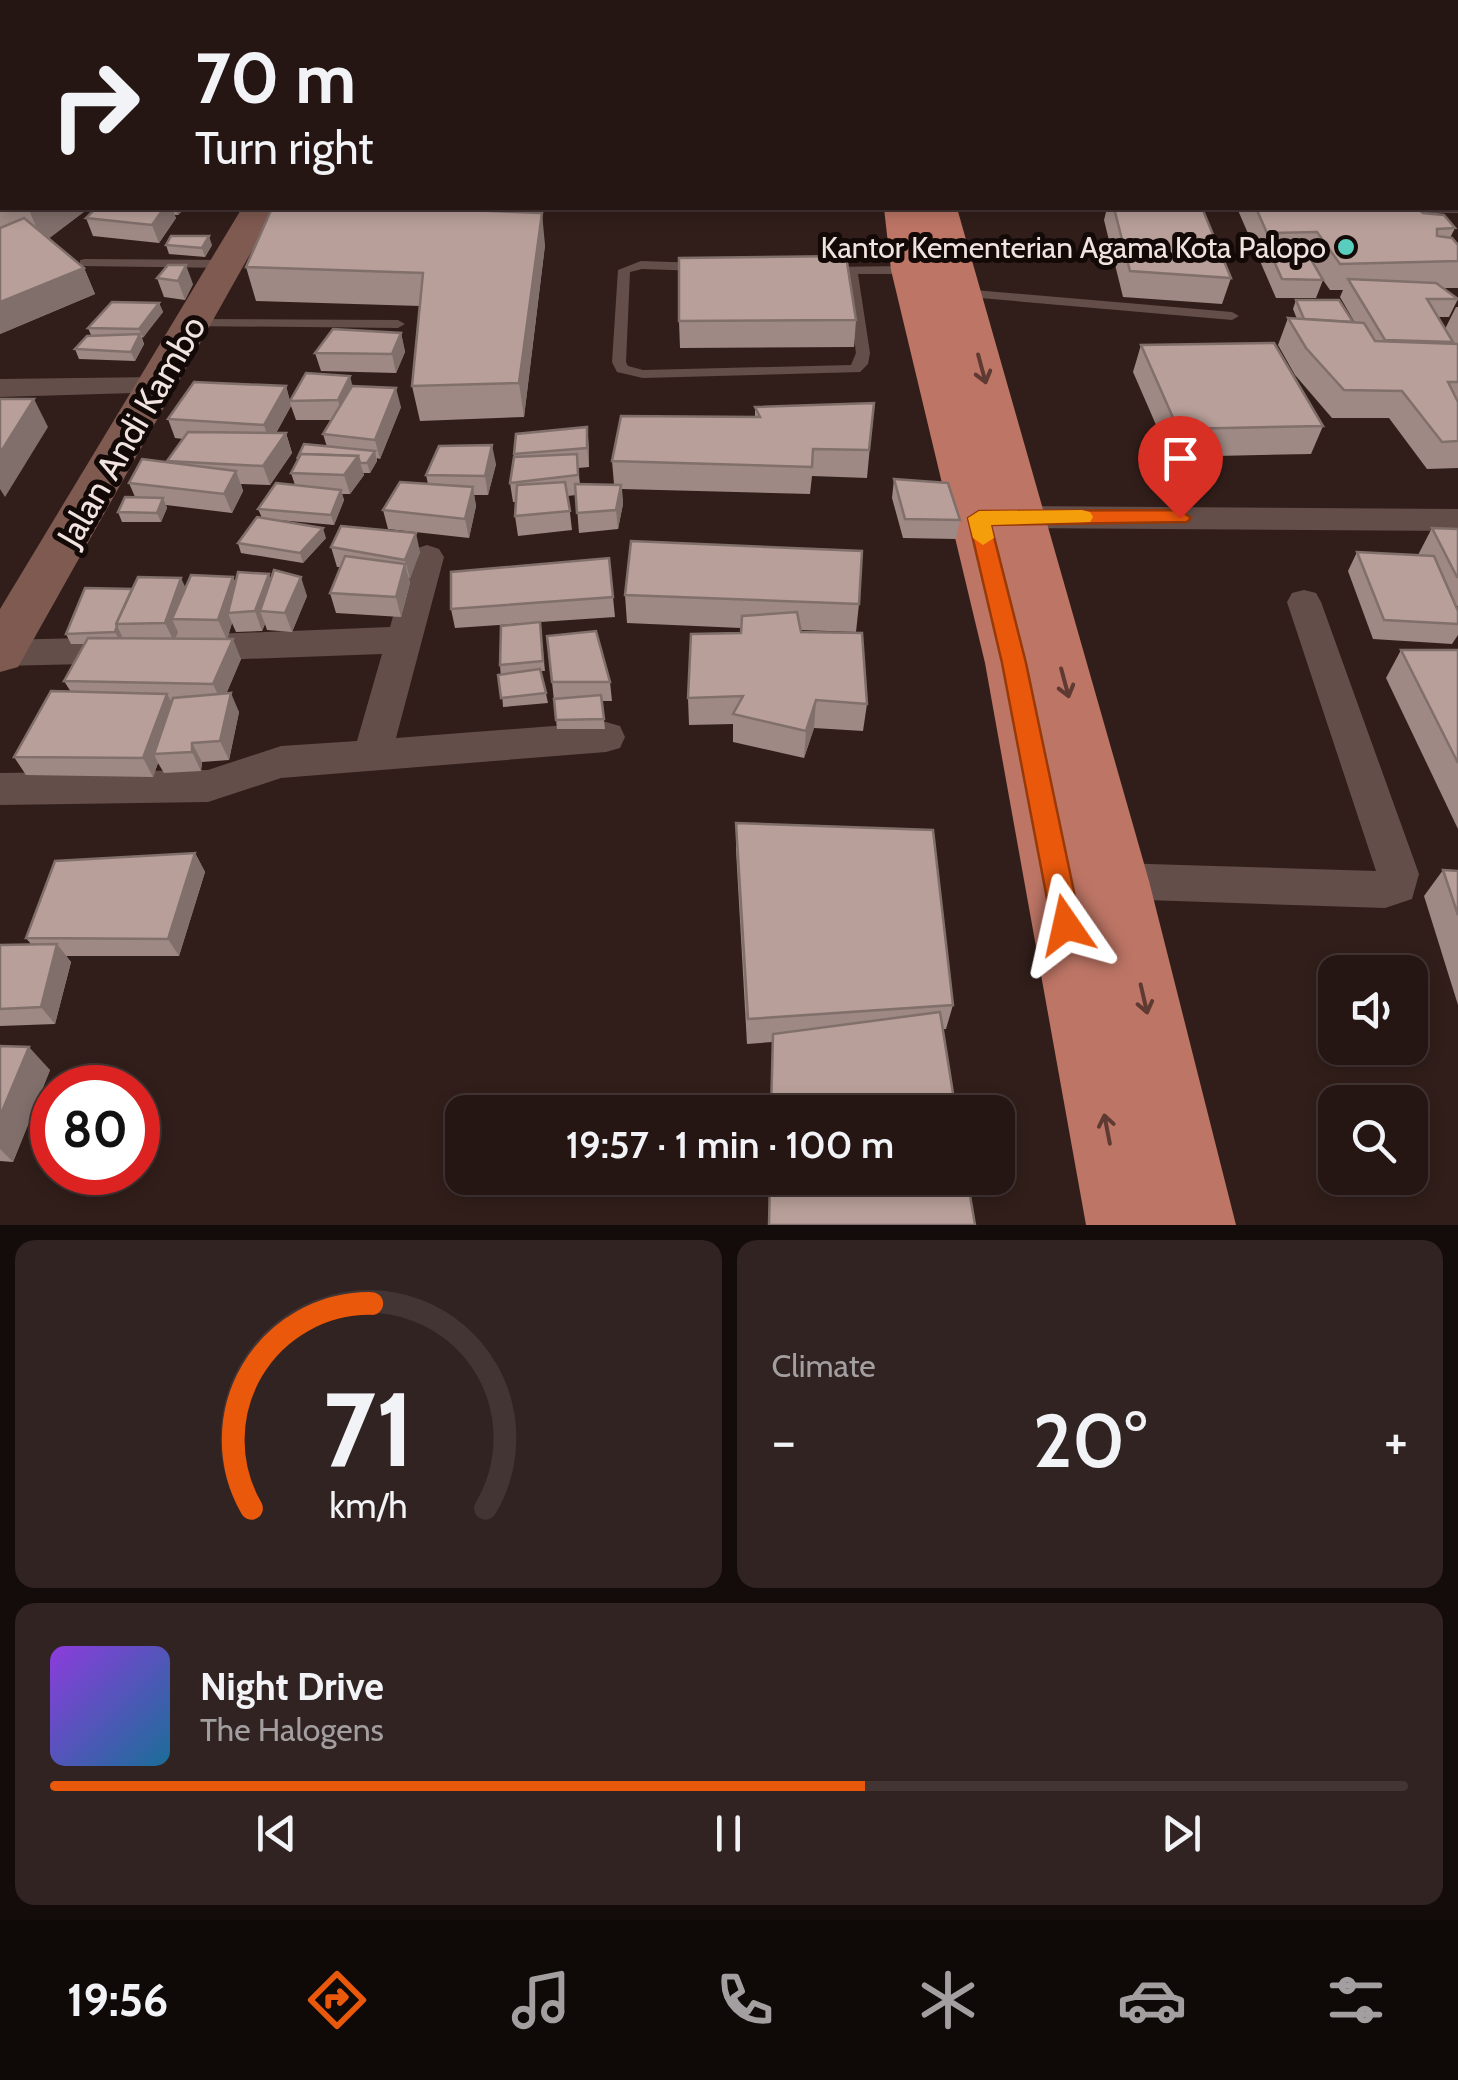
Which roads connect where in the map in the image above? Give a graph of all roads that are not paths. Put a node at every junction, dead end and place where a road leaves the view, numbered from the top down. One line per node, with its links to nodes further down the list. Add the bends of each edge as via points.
1 (258, 210): 6 (street, Jalan Andi Kambo)
2 (904, 210): 11 (highway)
3 (938, 210): 11 (highway)
4 (1421, 210): 7 (lane)
5 (85, 263): 6 (lane)
6 (229, 264): 13 (street, Jalan Andi Kambo)
7 (1458, 264)
8 (717, 267): 10 (lane, via 624,270 622,369 855,369 863,353)
9 (813, 270): 10 (lane)
10 (851, 271): 11 (lane)
11 (936, 281): 12 (lane); 17 (highway)
12 (1232, 316)
13 (194, 323): 14 (lane); 15 (street, Jalan Andi Kambo)
14 (398, 324)
15 (157, 386): 16 (street); 22 (street, Jalan Andi Kambo)
16 (0, 388)
17 (1000, 517): 18 (street); 26 (highway, one-way to 26); 27 (highway, one-way to 17, via 1014,663)
18 (1458, 520)
19 (427, 556): 21 (street)
20 (1304, 602): 26 (street, via 1398,886)
21 (404, 640): 22 (street); 24 (street)
22 (2, 646)
23 (606, 737): 24 (street)
24 (372, 754): 25 (street, via 281,762 208,786)
25 (0, 789)
26 (1116, 880): 28 (highway, one-way to 28)
27 (1126, 1225)
28 (1196, 1225)

